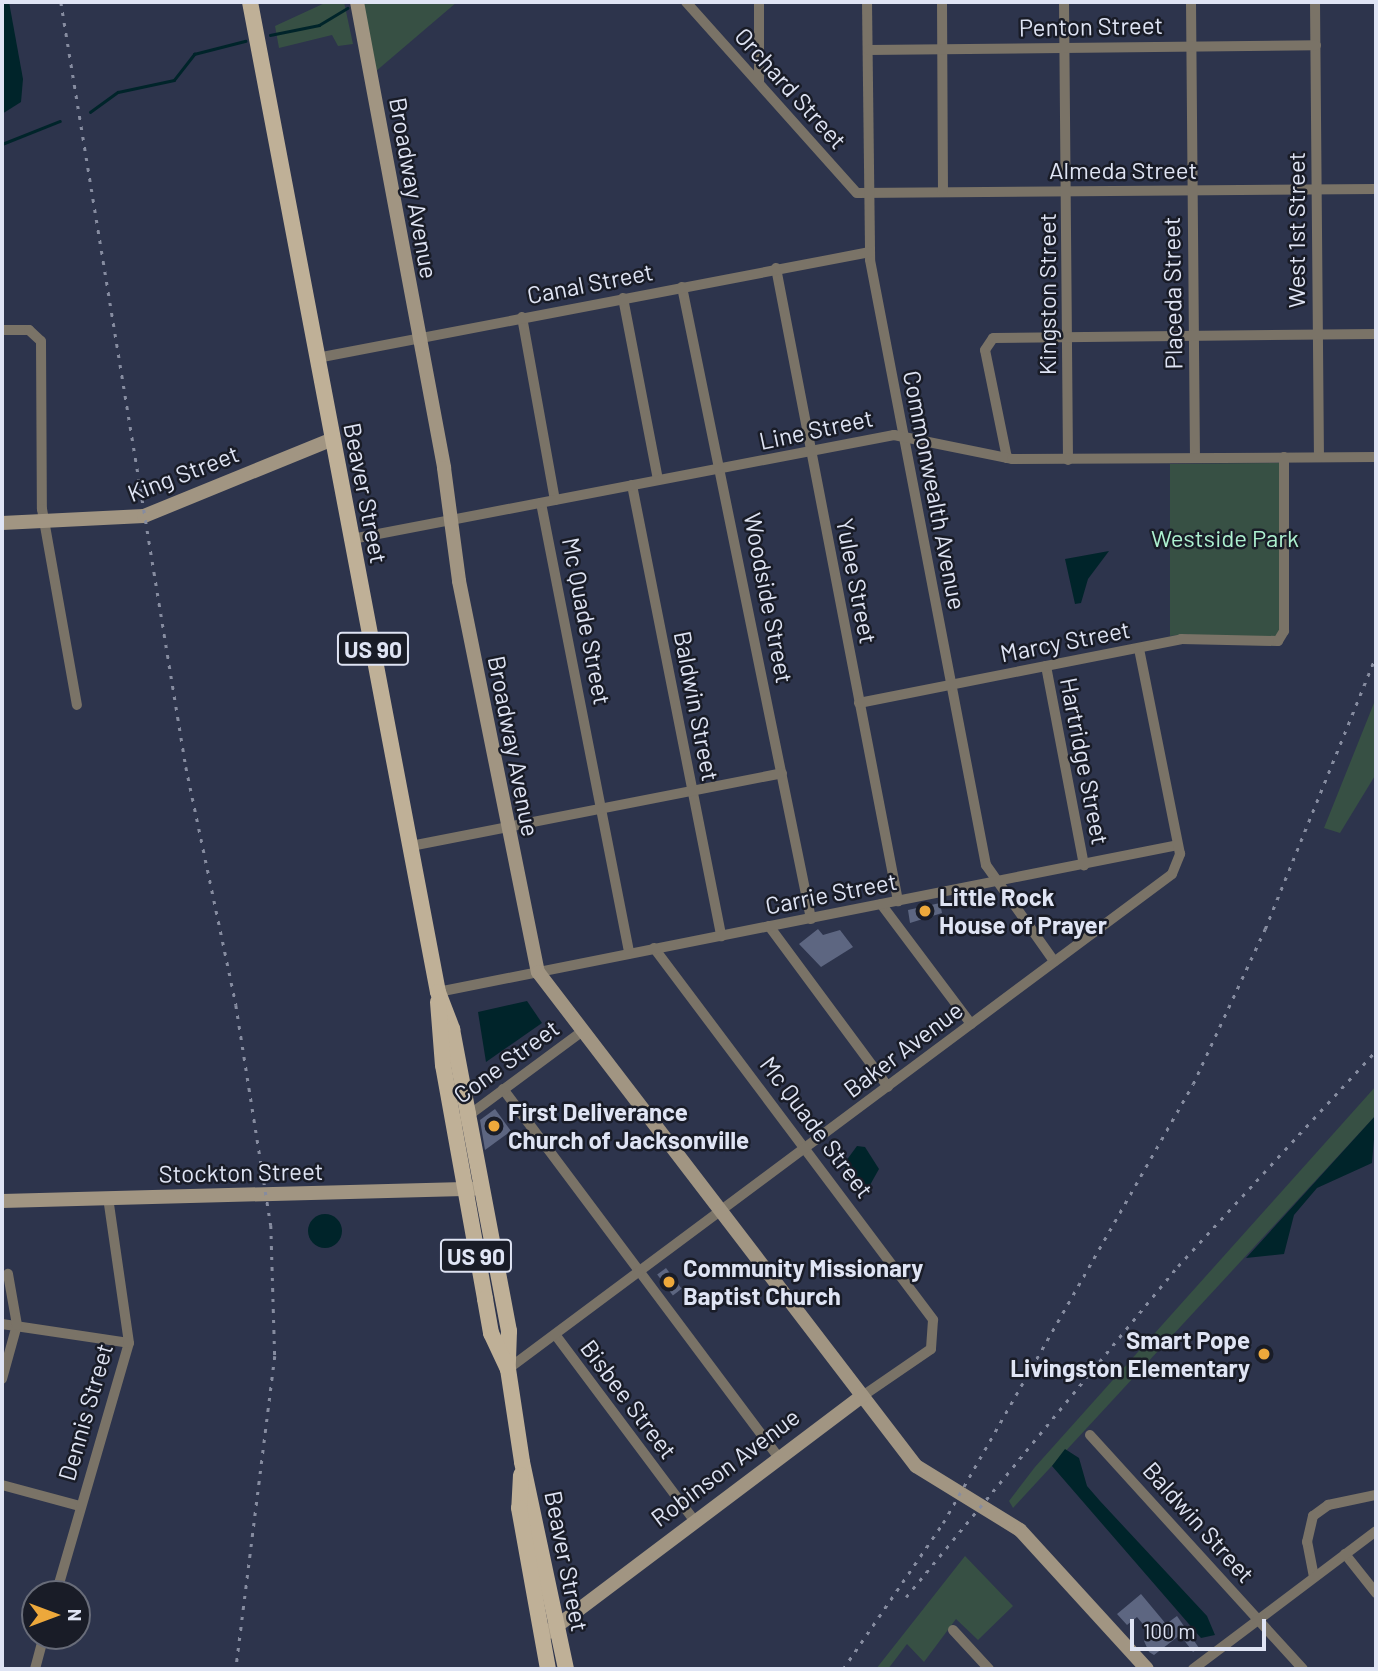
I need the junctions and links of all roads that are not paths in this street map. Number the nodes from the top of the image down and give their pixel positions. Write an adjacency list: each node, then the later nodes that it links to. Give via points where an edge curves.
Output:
1 (250, 2): 33 (main road, Beaver Street / US 90)
2 (357, 2): 31 (street, Broadway Avenue)
3 (686, 2): 15 (street, Orchard Street)
4 (759, 2): 15 (street)
5 (867, 2): 14 (street, Commonwealth Avenue)
6 (942, 2): 13 (street)
7 (1064, 2): 12 (street, Kingston Street)
8 (1191, 2): 11 (street, Placeda Street)
9 (1315, 2): 10 (street, West 1st Street)
10 (1315, 45): 11 (street, Penton Street); 17 (street, West 1st Street)
11 (1192, 46): 12 (street, Penton Street); 19 (street, Placeda Street)
12 (1065, 47): 13 (street, Penton Street); 18 (street, Kingston Street)
13 (943, 49): 14 (street, Penton Street); 20 (street)
14 (868, 50): 21 (street, Commonwealth Avenue)
15 (759, 83): 21 (street, Orchard Street, via 857,193)
16 (1376, 188): 17 (street, Almeda Street)
17 (1316, 189): 19 (street, Almeda Street); 29 (street, West 1st Street)
18 (1067, 191): 19 (street, Almeda Street); 20 (street, Almeda Street); 32 (street, Kingston Street)
19 (1192, 191): 30 (street, Placeda Street)
20 (943, 192): 21 (street, Almeda Street)
21 (870, 194): 22 (street, Commonwealth Avenue)
22 (870, 252): 23 (street, Canal Street); 34 (street, Commonwealth Avenue)
23 (776, 268): 24 (street, Canal Street); 36 (street, Yulee Street)
24 (682, 287): 25 (street, Canal Street); 43 (street, Woodside Street)
25 (623, 298): 26 (street, Canal Street); 44 (street)
26 (522, 317): 31 (street, Canal Street); 46 (street)
27 (2, 330): 49 (street, via 29,330 41,341)
28 (1376, 334): 29 (street)
29 (1317, 335): 30 (street); 38 (street, West 1st Street)
30 (1193, 336): 32 (street); 41 (street, Placeda Street)
31 (419, 337): 33 (street, Canal Street); 48 (street, Broadway Avenue)
32 (1068, 337): 40 (street, via 993,338 985,350); 42 (street, Kingston Street)
33 (317, 358): 35 (main road, Beaver Street / US 90)
34 (904, 437): 36 (street, Line Street); 40 (street, Line Street); 54 (street, Commonwealth Avenue)
35 (333, 439): 49 (street, King Street, via 144,516); 51 (main road, Beaver Street / US 90)
36 (811, 452): 43 (street, Line Street); 55 (street, Yulee Street)
37 (1284, 457): 38 (street, Line Street); 41 (street, Line Street); 52 (street, Marcy Street, via 1280,639 1181,639)
38 (1318, 457): 39 (street, Line Street)
39 (1376, 457)
40 (1007, 458): 42 (street, Line Street)
41 (1195, 458): 42 (street, Line Street)
42 (1068, 460)
43 (720, 470): 44 (street, Line Street); 57 (street, Woodside Street)
44 (658, 480): 45 (street, Line Street)
45 (632, 485): 46 (street, Line Street); 58 (street, Baldwin Street)
46 (555, 500): 47 (street, Line Street)
47 (541, 503): 48 (street, Line Street); 59 (street, Mc Quade Street)
48 (450, 521): 51 (street, Line Street); 60 (street, Broadway Avenue)
49 (45, 522): 50 (street, King Street); 56 (street)
50 (2, 523)
51 (352, 539): 62 (main road, Beaver Street / US 90)
52 (1139, 648): 53 (street, Marcy Street); 61 (street)
53 (1046, 666): 54 (street, Marcy Street); 63 (street, Hartridge Street)
54 (951, 685): 55 (street, Marcy Street); 64 (street, Commonwealth Avenue)
55 (859, 703): 65 (street, Yulee Street)
56 (77, 705)
57 (782, 774): 58 (street); 67 (street, Woodside Street)
58 (692, 791): 59 (street); 69 (street, Baldwin Street)
59 (600, 809): 60 (street); 71 (street, Mc Quade Street)
60 (506, 826): 62 (street); 73 (street, Broadway Avenue)
61 (1178, 845): 63 (street, Carrie Street); 72 (street, Baker Avenue, via 1177,868)
62 (411, 846): 74 (main road, Beaver Street / US 90)
63 (1084, 865): 64 (street, Carrie Street)
64 (993, 882): 65 (street, Carrie Street); 72 (street, Commonwealth Avenue)
65 (898, 901): 66 (street, Carrie Street)
66 (881, 904): 67 (street, Carrie Street); 75 (street)
67 (811, 919): 68 (street, Carrie Street)
68 (769, 926): 69 (street, Carrie Street); 78 (street)
69 (721, 936): 70 (street, Carrie Street)
70 (654, 948): 71 (street, Carrie Street); 82 (street, Mc Quade Street)
71 (629, 953): 73 (street, Carrie Street)
72 (1054, 961): 75 (street, Baker Avenue)
73 (538, 972): 74 (street, Carrie Street); 76 (street, Broadway Avenue)
74 (438, 992): 77 (main road, Beaver Street / US 90)
75 (971, 1024): 78 (street, Baker Avenue)
76 (584, 1030): 79 (street, Cone Street); 87 (street, Broadway Avenue)
77 (450, 1064): 80 (main road, Beaver Street / US 90); 81 (main road, Beaver Street / US 90)
78 (888, 1087): 82 (street, Baker Avenue)
79 (503, 1089): 80 (street, Cone Street); 89 (street)
80 (468, 1114): 81 (street, Cone Street); 84 (main road, Beaver Street / US 90)
81 (453, 1127): 83 (main road, Beaver Street / US 90)
82 (804, 1149): 87 (street, Baker Avenue); 92 (street, Mc Quade Street, via 933,1320)
83 (464, 1189): 84 (street, Stockton Street); 85 (street, Stockton Street); 95 (main road, Beaver Street / US 90, via 491,1333)
84 (482, 1189): 95 (main road, Beaver Street / US 90, via 509,1331)
85 (108, 1198): 86 (street, Stockton Street); 94 (street, Dennis Street)
86 (2, 1201)
87 (722, 1212): 89 (street, Baker Avenue); 97 (street, Broadway Avenue)
88 (8, 1274): 91 (street)
89 (639, 1274): 93 (street, Baker Avenue); 99 (street)
90 (2, 1324): 91 (street)
91 (17, 1325): 94 (street); 96 (street)
92 (936, 1336): 97 (street, Robinson Avenue, via 930,1349)
93 (557, 1337): 95 (street, Baker Avenue); 104 (street, Bisbee Street)
94 (129, 1343): 103 (street, Dennis Street)
95 (508, 1368): 100 (main road, Beaver Street / US 90)
96 (2, 1379)
97 (861, 1397): 99 (street, Robinson Avenue); 119 (street, via 916,1466 999,1513 1034,1544)
98 (1090, 1435): 110 (street, Baldwin Street)
99 (778, 1456): 104 (street, Robinson Avenue)
100 (522, 1462): 111 (main road, Beaver Street / US 90); 113 (main road, Beaver Street / US 90, via 519,1508)
101 (2, 1485): 103 (street)
102 (1376, 1494): 107 (street, via 1328,1505 1313,1516 1307,1532)
103 (80, 1506): 108 (street, Dennis Street)
104 (693, 1519): 111 (street, Robinson Avenue)
105 (1376, 1531): 106 (street)
106 (1345, 1554): 107 (street); 109 (street)
107 (1312, 1572): 110 (street)
108 (60, 1580)
109 (1376, 1593)
110 (1259, 1620): 120 (street); 121 (street, Baldwin Street)
111 (557, 1625): 113 (street, Robinson Avenue); 117 (main road, Beaver Street / US 90)
112 (953, 1630): 118 (street)
113 (542, 1637): 116 (main road, Beaver Street / US 90)
114 (40, 1650): 115 (street)
115 (35, 1669)
116 (548, 1669)
117 (566, 1669)
118 (989, 1669)
119 (1147, 1669)
120 (1193, 1669)
121 (1303, 1669)

